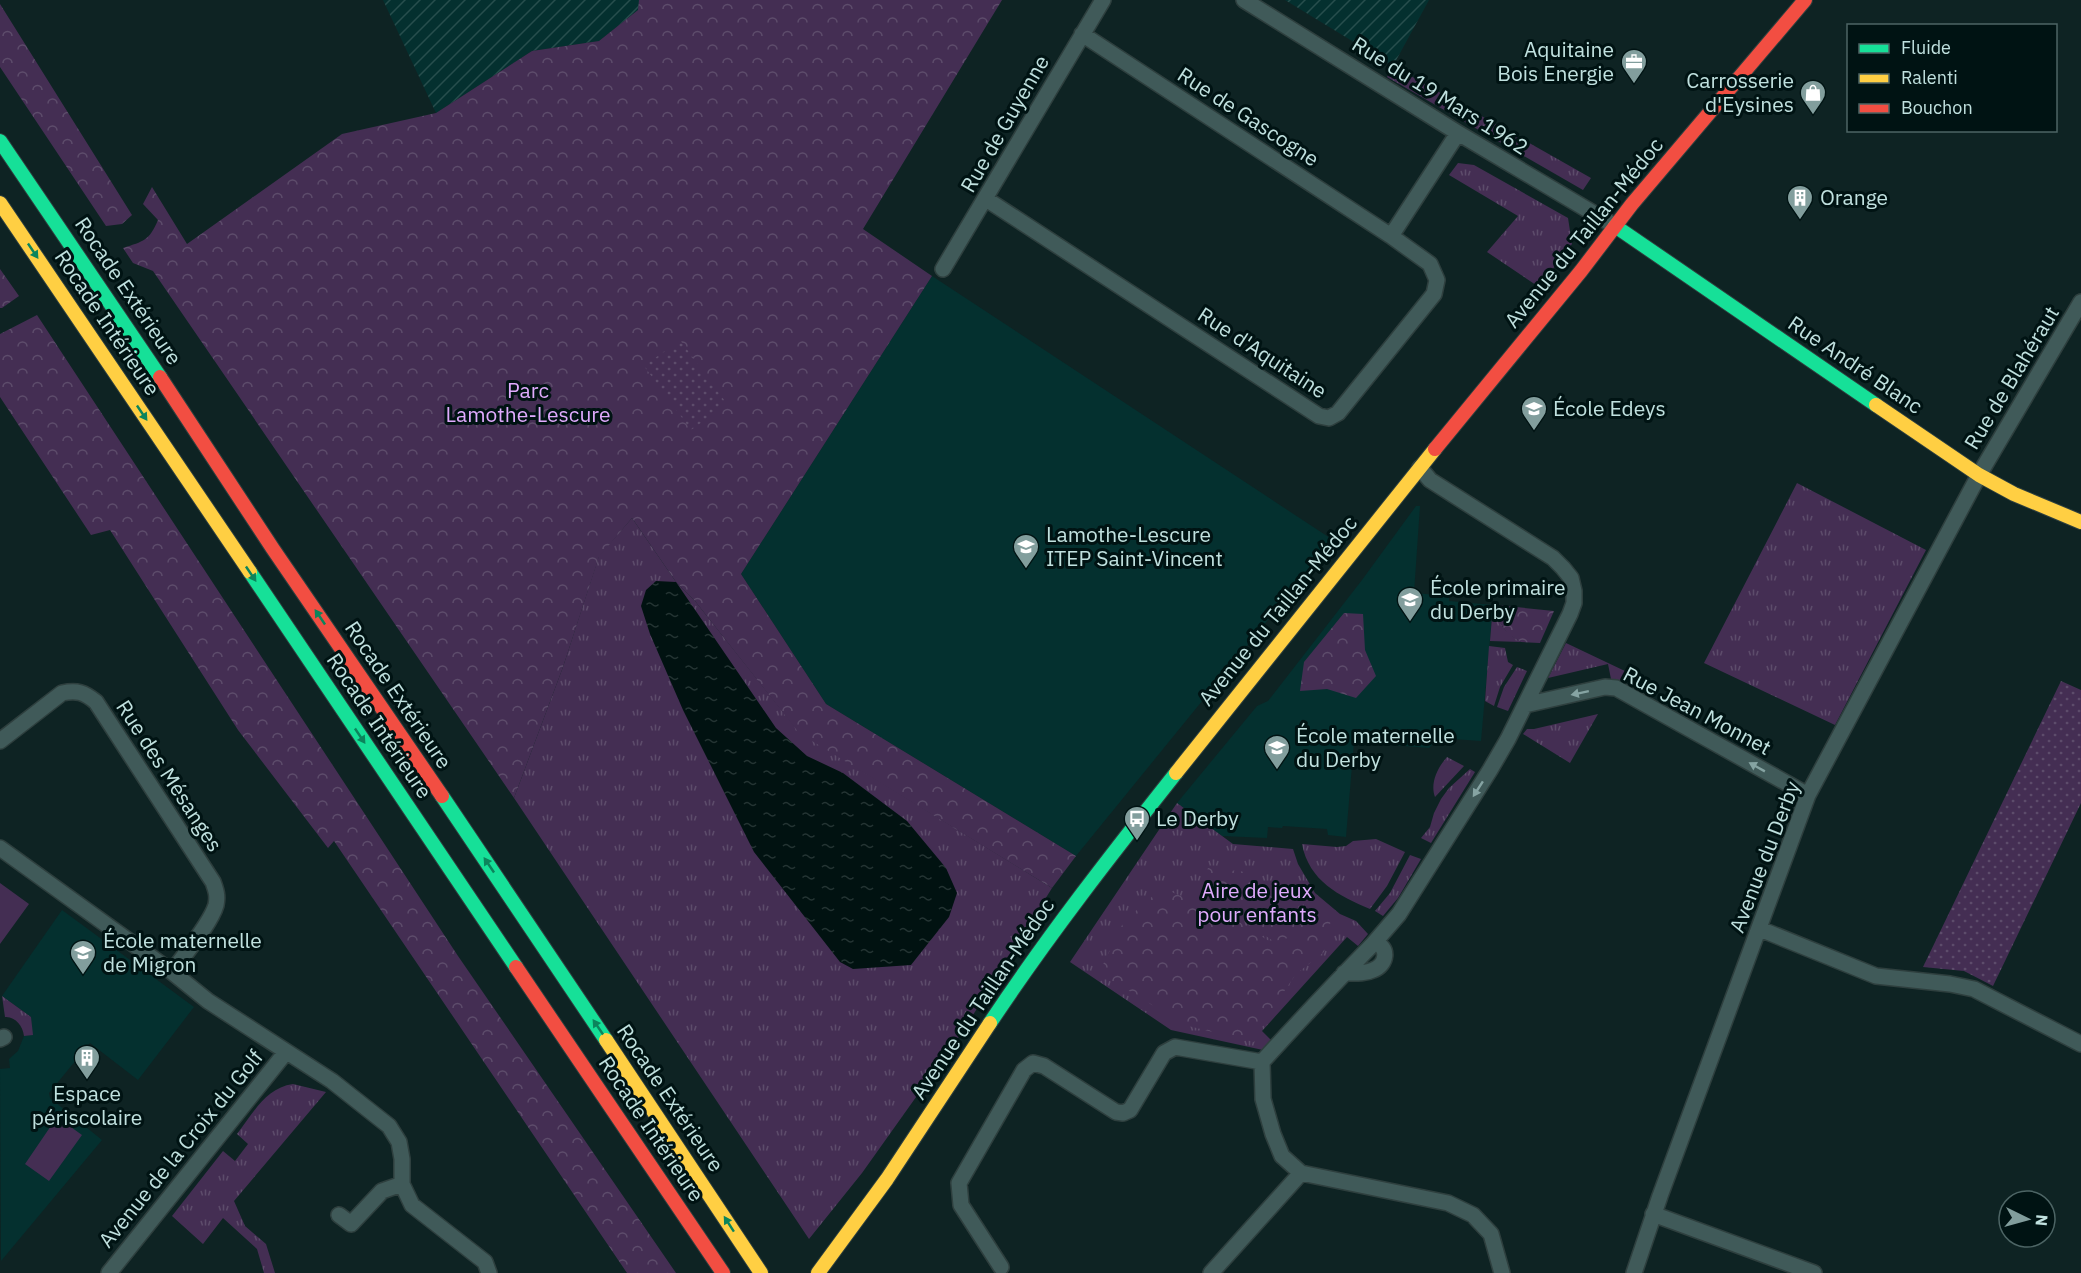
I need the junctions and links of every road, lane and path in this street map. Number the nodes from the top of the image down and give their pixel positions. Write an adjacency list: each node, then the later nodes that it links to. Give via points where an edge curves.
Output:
1 (1103, 0): 4 (street, Rue de Guyenne)
2 (1244, 0): 5 (street, Rue du 19 Mars 1962)
3 (1804, 0): 9 (main road, Avenue du Taillan-Médoc)
4 (1082, 34): 7 (street, Rue de Guyenne); 10 (street, Rue de Gascogne)
5 (1458, 133): 9 (street, Rue du 19 Mars 1962); 10 (street)
6 (0, 141): 36 (main road, Rocade Extérieure, one-way to 6)
7 (986, 199): 10 (street, Rue d'Aquitaine, via 1324,418 1338,413 1434,294 1437,280 1430,264); 11 (street, Rue de Guyenne)
8 (0, 202): 35 (main road, Rocade Intérieure, one-way to 35)
9 (1615, 226): 13 (main road, Avenue du Taillan-Médoc); 14 (main road, Rue André Blanc)
10 (1391, 236)
11 (943, 269)
12 (2081, 302): 14 (street, Rue de Blahéraut)
13 (1420, 468): 16 (street, via 1430,480 1553,558 1570,578 1574,603); 32 (main road, Avenue du Taillan-Médoc, via 1074,902 880,1190)
14 (1979, 475): 15 (main road, Rue André Blanc); 18 (street, Avenue du Derby)
15 (2081, 522)
16 (1525, 705): 18 (street, Rue Jean Monnet, one-way to 16, via 1616,688 1605,687); 21 (street, one-way to 21, via 1508,740 1399,914)
17 (0, 741): 22 (street, Rue des Mésanges, via 62,693 85,693 96,702 213,882 217,894 211,916)
18 (1809, 795): 20 (street, Avenue du Derby)
19 (0, 848): 22 (street)
20 (1760, 929): 24 (street, via 1876,976 1974,989); 29 (street, Avenue du Derby)
21 (1374, 943): 23 (street); 23 (street, via 1385,951 1382,965 1367,973)
22 (172, 972): 25 (street, via 208,1001)
23 (1344, 973): 26 (street)
24 (2081, 1044)
25 (286, 1052): 28 (street, via 332,1081 389,1126 399,1142); 33 (street, Avenue de la Croix du Golf)
26 (1262, 1062): 27 (street, via 1263,1099 1273,1134 1282,1156); 31 (street, via 1175,1047 1164,1053 1130,1110 1123,1113 1044,1066 1033,1063 1024,1070 959,1183 961,1205)
27 (1301, 1173): 37 (street); 38 (street, via 1448,1203 1473,1215 1491,1233)
28 (402, 1184): 30 (street, via 382,1191 351,1224); 34 (street, via 412,1205 485,1262)
29 (1653, 1214): 39 (street, Avenue du Derby); 40 (street)
30 (339, 1215)
31 (1001, 1267)
32 (821, 1269)
33 (109, 1273)
34 (489, 1273)
35 (723, 1273)
36 (761, 1273)
37 (1211, 1273)
38 (1502, 1273)
39 (1634, 1273)
40 (1814, 1273)

